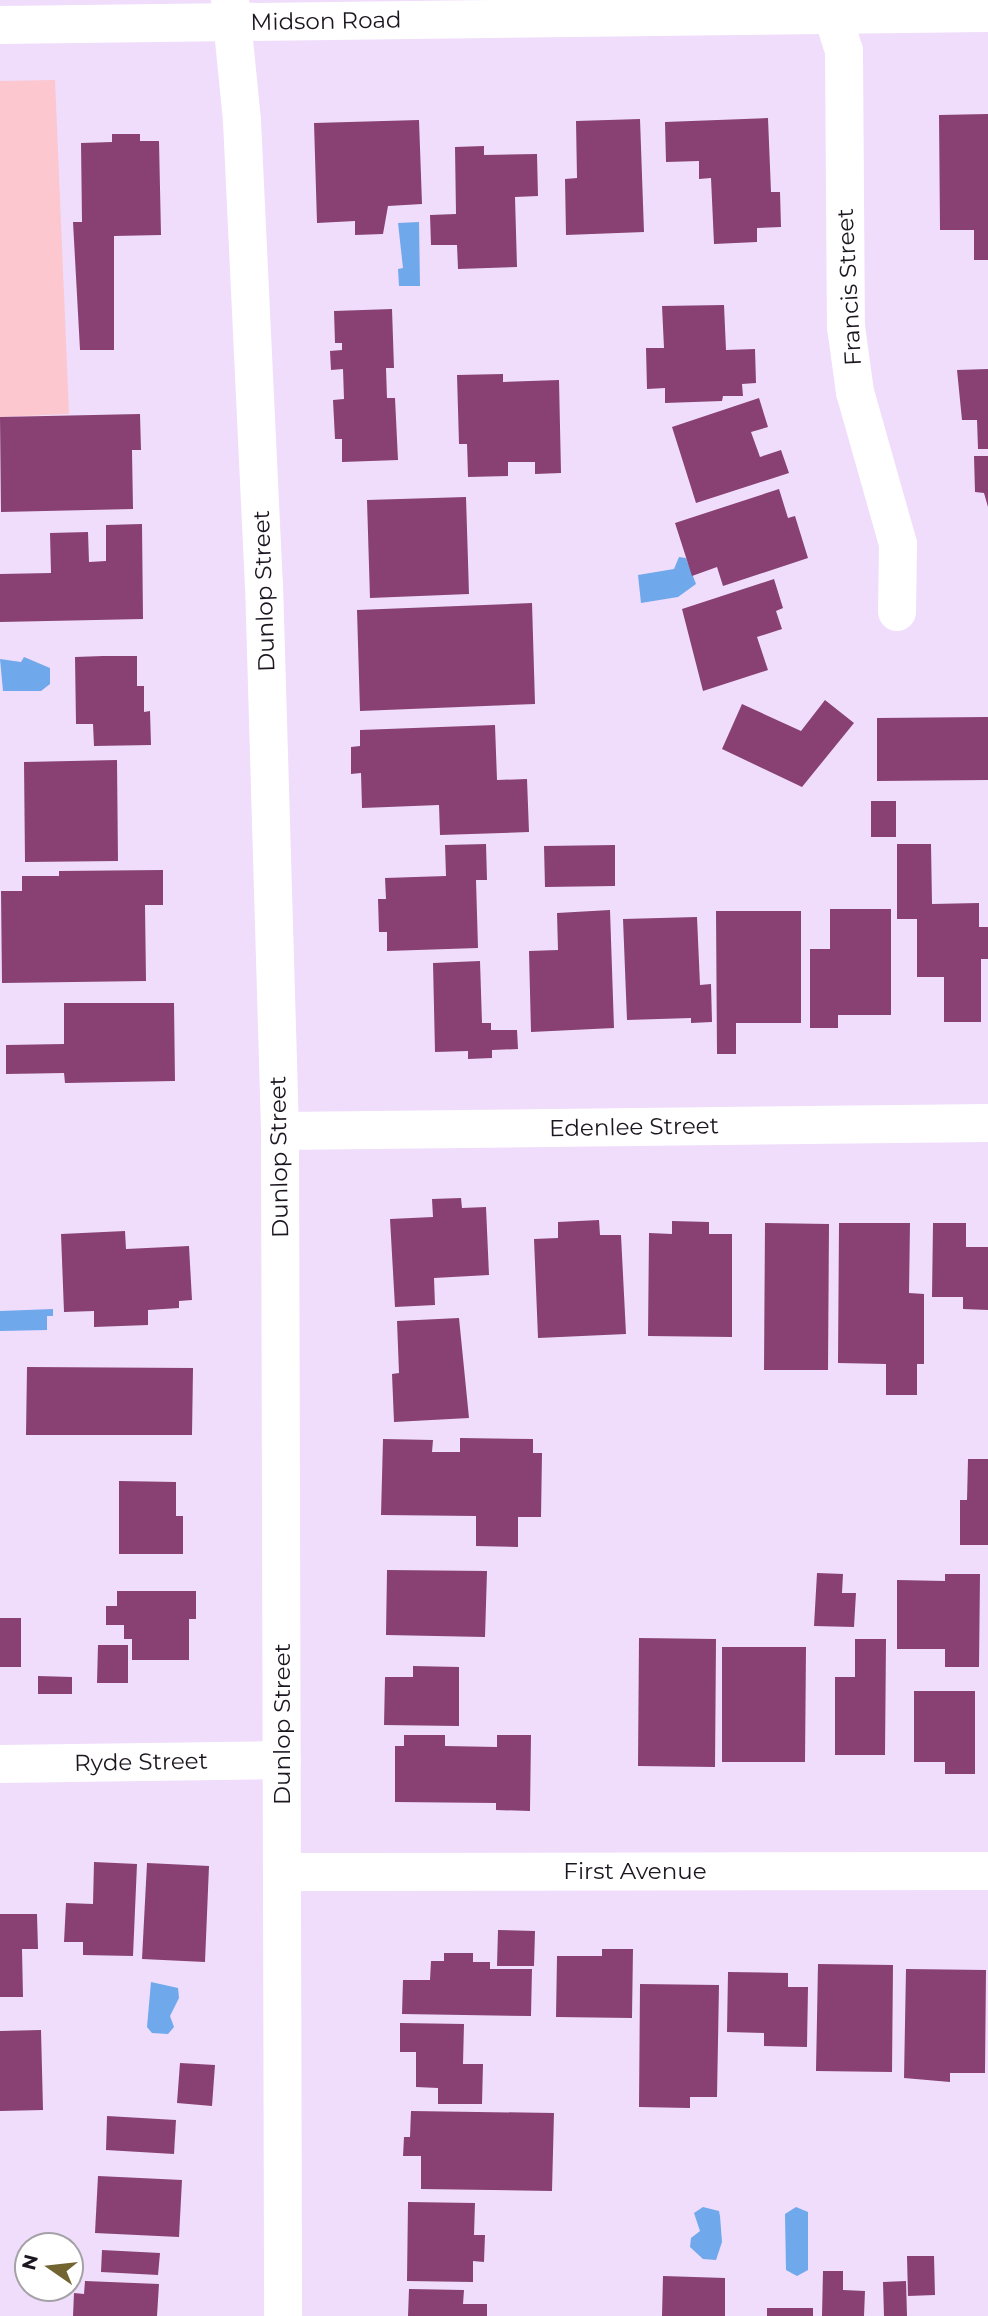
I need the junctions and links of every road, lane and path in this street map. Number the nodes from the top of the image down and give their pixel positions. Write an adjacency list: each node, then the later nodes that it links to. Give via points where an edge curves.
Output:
1 (830, 8): 2 (street, Midson Road); 3 (street, Midson Road); 5 (street, Francis Street, via 844,51 846,327 855,392 898,544)
2 (232, 11): 4 (street, Midson Road); 7 (street, Dunlop Street, via 264,584)
3 (988, 13)
4 (0, 25)
5 (897, 612)
6 (988, 1123): 7 (street, Edenlee Street)
7 (280, 1131): 8 (street, Dunlop Street)
8 (282, 1760): 9 (street, Ryde Street); 11 (street, Dunlop Street)
9 (0, 1764)
10 (988, 1871): 11 (street, First Avenue)
11 (283, 1872): 12 (street, Dunlop Street)
12 (283, 2316)

